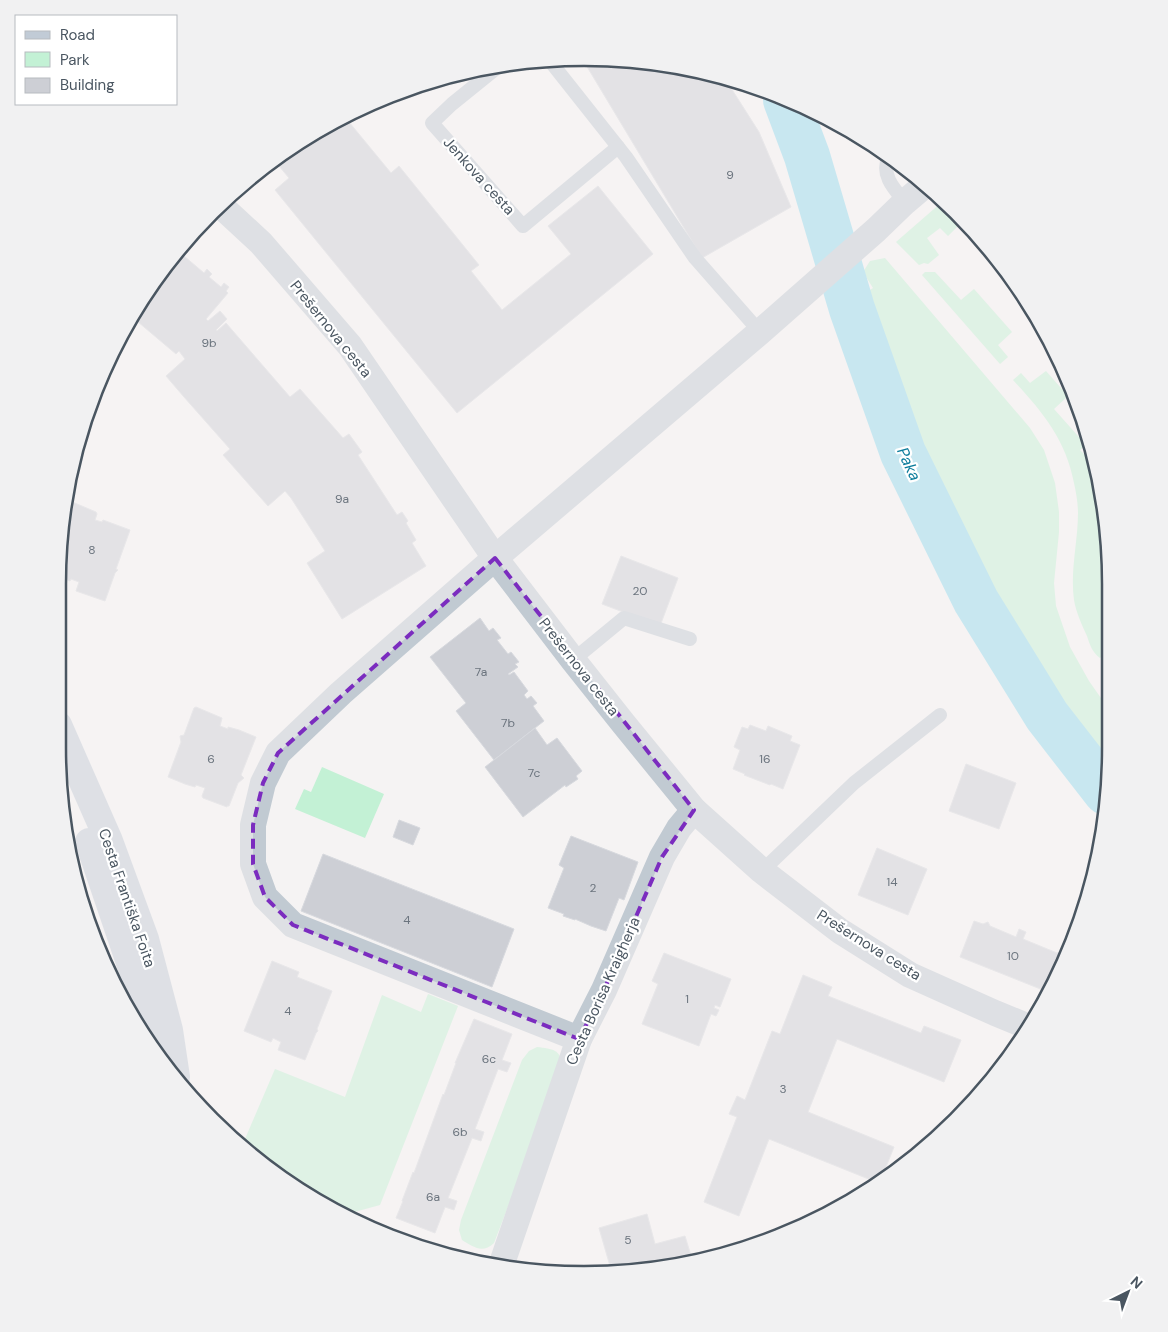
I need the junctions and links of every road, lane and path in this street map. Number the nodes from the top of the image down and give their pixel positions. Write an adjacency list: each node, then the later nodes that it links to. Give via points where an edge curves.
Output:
1 (555, 67): 3 (lane)
2 (487, 75): 3 (lane, Jenkova cesta, via 432,123 523,226)
3 (618, 147): 7 (lane, via 695,258)
4 (886, 164): 5 (lane, via 885,172 892,187)
5 (915, 193): 7 (street)
6 (226, 211): 8 (street, Prešernova cesta, via 261,243 350,346)
7 (760, 332): 8 (street)
8 (495, 558): 10 (street, Prešernova cesta); 18 (street, via 340,693 278,753 263,783 253,825 253,864 265,897 293,925)
9 (690, 639): 10 (lane, via 624,618)
10 (573, 660): 14 (street, Prešernova cesta)
11 (940, 714): 15 (lane, via 854,783)
12 (66, 743): 19 (main road, Cesta Františka Foita, via 109,841 145,940 169,1030)
13 (68, 793): 16 (main road, Cesta Františka Foita, via 82,819 144,1004)
14 (694, 810): 15 (street, Prešernova cesta); 18 (street, Cesta Borisa Kraigherja, via 662,857)
15 (762, 871): 17 (street, Prešernova cesta, via 840,931 910,974)
16 (146, 1024)
17 (1022, 1024)
18 (579, 1039): 20 (street, Cesta Borisa Kraigherja)
19 (174, 1064)
20 (502, 1259)

